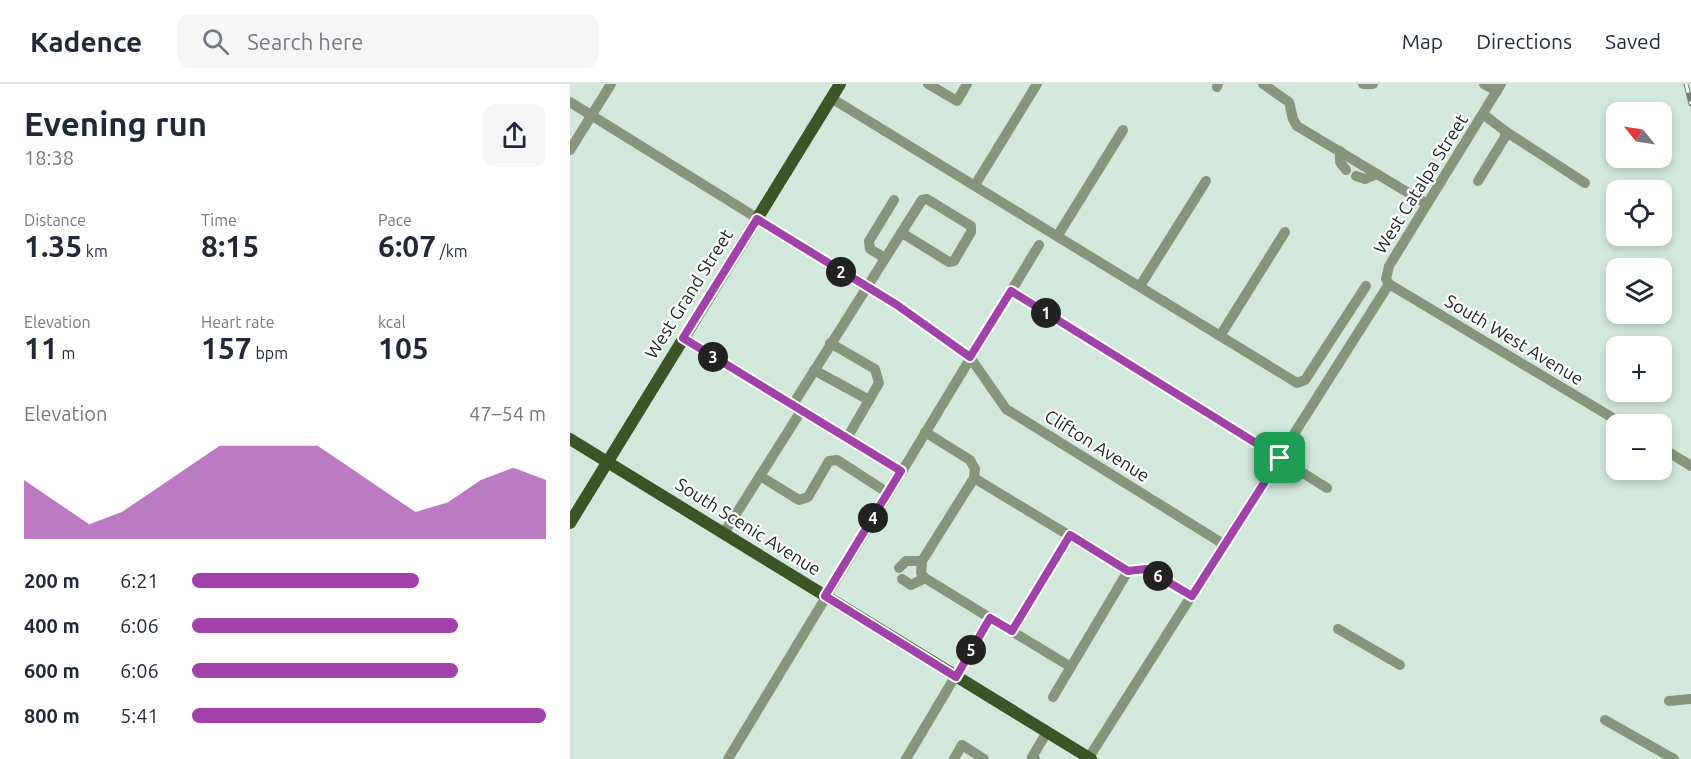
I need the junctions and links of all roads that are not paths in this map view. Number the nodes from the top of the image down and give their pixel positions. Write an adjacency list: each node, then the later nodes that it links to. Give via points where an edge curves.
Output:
1 (610, 84): 14 (street)
2 (840, 84): 11 (main road, West Grand Street)
3 (928, 84): 4 (street, via 957,101)
4 (968, 84)
5 (1037, 84): 23 (street)
6 (1263, 84): 18 (street, via 1289,102 1297,126)
7 (1363, 84): 8 (street)
8 (1372, 84)
9 (1484, 84): 10 (street)
10 (1499, 88): 13 (street, West Catalpa Street)
11 (831, 98): 23 (street); 26 (main road, West Grand Street)
12 (570, 102): 14 (street)
13 (1483, 114): 16 (street); 25 (street, West Catalpa Street)
14 (591, 116): 17 (street); 26 (street)
15 (1123, 130): 29 (street)
16 (1505, 130): 21 (street, via 1505,137); 22 (street)
17 (570, 150)
18 (1340, 151): 19 (street); 19 (street, via 1340,162 1351,173 1365,178)
19 (1377, 174): 25 (street)
20 (1206, 181): 33 (street)
21 (1478, 181)
22 (1585, 183)
23 (975, 185): 29 (street)
24 (894, 200): 31 (street, via 869,241 870,249)
25 (1427, 204): 32 (street, West Catalpa Street, via 1389,266)
26 (757, 219): 35 (street); 38 (main road, West Grand Street)
27 (1285, 232): 37 (street)
28 (902, 233): 28 (street, via 922,200 927,199 970,226 971,232 954,261 949,262); 31 (street)
29 (1058, 235): 33 (street)
30 (1039, 245): 36 (street)
31 (885, 258): 35 (street)
32 (1389, 284): 44 (street, South West Avenue); 49 (street, West Catalpa Street)
33 (1140, 286): 37 (street)
34 (1366, 286): 37 (street, via 1305,380 1297,384)
35 (865, 287): 39 (street); 40 (street)
36 (1011, 291): 40 (street); 49 (street)
37 (1220, 336)
38 (683, 338): 43 (street); 50 (main road, West Grand Street)
39 (830, 343): 41 (street); 42 (street, via 875,369 879,383)
40 (970, 357): 45 (street); 60 (street, Clifton Avenue, via 1006,409)
41 (814, 369): 42 (street); 43 (street)
42 (869, 400): 46 (street)
43 (796, 408): 46 (street); 53 (street)
44 (1606, 414)
45 (925, 432): 52 (street); 54 (street, via 970,460)
46 (847, 438): 52 (street)
47 (570, 439): 50 (main road, South Scenic Avenue)
48 (1672, 454): 51 (street)
49 (1280, 458): 55 (street); 60 (street, West Catalpa Street)
50 (606, 461): 57 (main road, West Grand Street); 58 (main road, South Scenic Avenue)
51 (1691, 466)
52 (901, 471): 56 (street)
53 (760, 476): 56 (street, via 799,500 808,497 829,461 837,460); 58 (street)
54 (974, 478): 59 (street); 61 (street)
55 (1327, 488)
56 (888, 493): 64 (street)
57 (570, 523)
58 (724, 534): 64 (main road, South Scenic Avenue)
59 (1070, 535): 62 (street); 68 (street)
60 (1225, 544): 65 (street, West Catalpa Street)
61 (922, 561): 63 (street, via 921,573); 63 (street, via 906,561 900,574 911,585)
62 (1128, 571): 65 (street, via 1146,569); 70 (street)
63 (925, 578): 66 (street)
64 (825, 596): 71 (main road, South Scenic Avenue); 78 (street)
65 (1192, 596): 77 (street, West Catalpa Street)
66 (990, 618): 68 (street); 71 (street)
67 (1338, 629): 69 (street)
68 (1012, 631): 70 (street)
69 (1400, 665)
70 (1071, 667): 72 (street)
71 (956, 677): 76 (main road, South Scenic Avenue); 79 (street)
72 (1053, 697)
73 (1691, 699): 74 (street)
74 (1669, 701)
75 (1605, 720): 83 (street)
76 (1047, 732): 77 (main road, South Scenic Avenue); 82 (street, via 1032,758)
77 (1089, 758)
78 (728, 759)
79 (906, 759)
80 (954, 759): 81 (street, via 962,746)
81 (984, 759)
82 (1035, 759)
83 (1674, 759)

